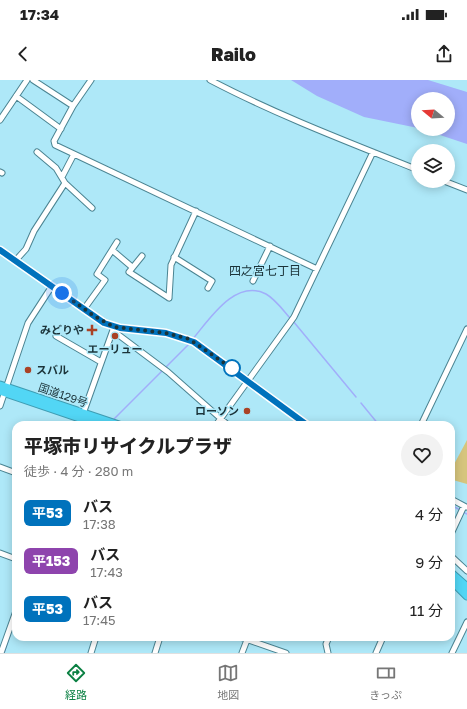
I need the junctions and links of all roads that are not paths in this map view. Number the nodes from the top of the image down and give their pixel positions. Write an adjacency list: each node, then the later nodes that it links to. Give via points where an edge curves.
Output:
1 (27, 80): 5 (street)
2 (32, 80): 6 (street)
3 (91, 80): 6 (street)
4 (210, 80): 10 (street, via 255,103)
5 (16, 96): 7 (street); 8 (street)
6 (73, 106): 8 (street)
7 (0, 120)
8 (61, 129): 11 (street, via 54,141 56,145)
9 (37, 152): 13 (street, via 56,168)
10 (373, 152): 12 (street); 27 (street)
11 (74, 154): 13 (street); 18 (street)
12 (411, 167)
13 (62, 177): 14 (street)
14 (65, 183): 17 (street); 25 (street, via 34,231 26,249)
15 (455, 185): 16 (street)
16 (467, 190)
17 (92, 208)
18 (196, 211): 20 (street); 24 (street)
19 (117, 242): 22 (street)
20 (270, 246): 27 (street); 28 (street)
21 (0, 250): 25 (street)
22 (112, 250): 26 (street); 31 (street, via 97,274 105,280)
23 (142, 256): 26 (street)
24 (174, 257): 26 (street, via 171,265 169,298 129,272); 30 (street, via 212,280)
25 (16, 260): 29 (street)
26 (132, 267)
27 (317, 269): 36 (street, via 294,317)
28 (253, 281)
29 (52, 286): 31 (street); 37 (street, via 28,323)
30 (208, 288)
31 (84, 309): 32 (street)
32 (114, 327): 35 (street); 36 (street, via 166,333 189,339); 39 (street, via 116,333 168,372)
33 (467, 329): 45 (street)
34 (56, 336): 35 (street)
35 (101, 362): 40 (street)
36 (248, 380): 39 (street); 44 (street)
37 (3, 389): 38 (street); 40 (highway, 国道129号)
38 (0, 406)
39 (221, 418): 42 (street); 43 (street)
40 (81, 419): 41 (highway, 国道129号)
41 (97, 421)
42 (219, 421)
43 (224, 421)
44 (303, 421)
45 (423, 421)
46 (0, 467): 47 (street)
47 (12, 472)
48 (455, 501): 49 (street)
49 (465, 507): 50 (street)
50 (455, 526)
51 (0, 553): 52 (street)
52 (12, 557)
53 (455, 560): 54 (street)
54 (465, 571): 55 (street)
55 (455, 577)
56 (455, 579): 58 (highway)
57 (455, 581): 59 (highway)
58 (467, 587)
59 (467, 596)
60 (12, 622): 68 (street)
61 (467, 622): 75 (street)
62 (95, 641): 69 (street)
63 (159, 641): 70 (street)
64 (247, 641): 71 (street)
65 (250, 641): 72 (street)
66 (327, 641): 73 (street)
67 (381, 641): 74 (street)
68 (1, 653)
69 (91, 653)
70 (155, 653)
71 (242, 653)
72 (286, 653)
73 (328, 653)
74 (376, 653)
75 (452, 653)

